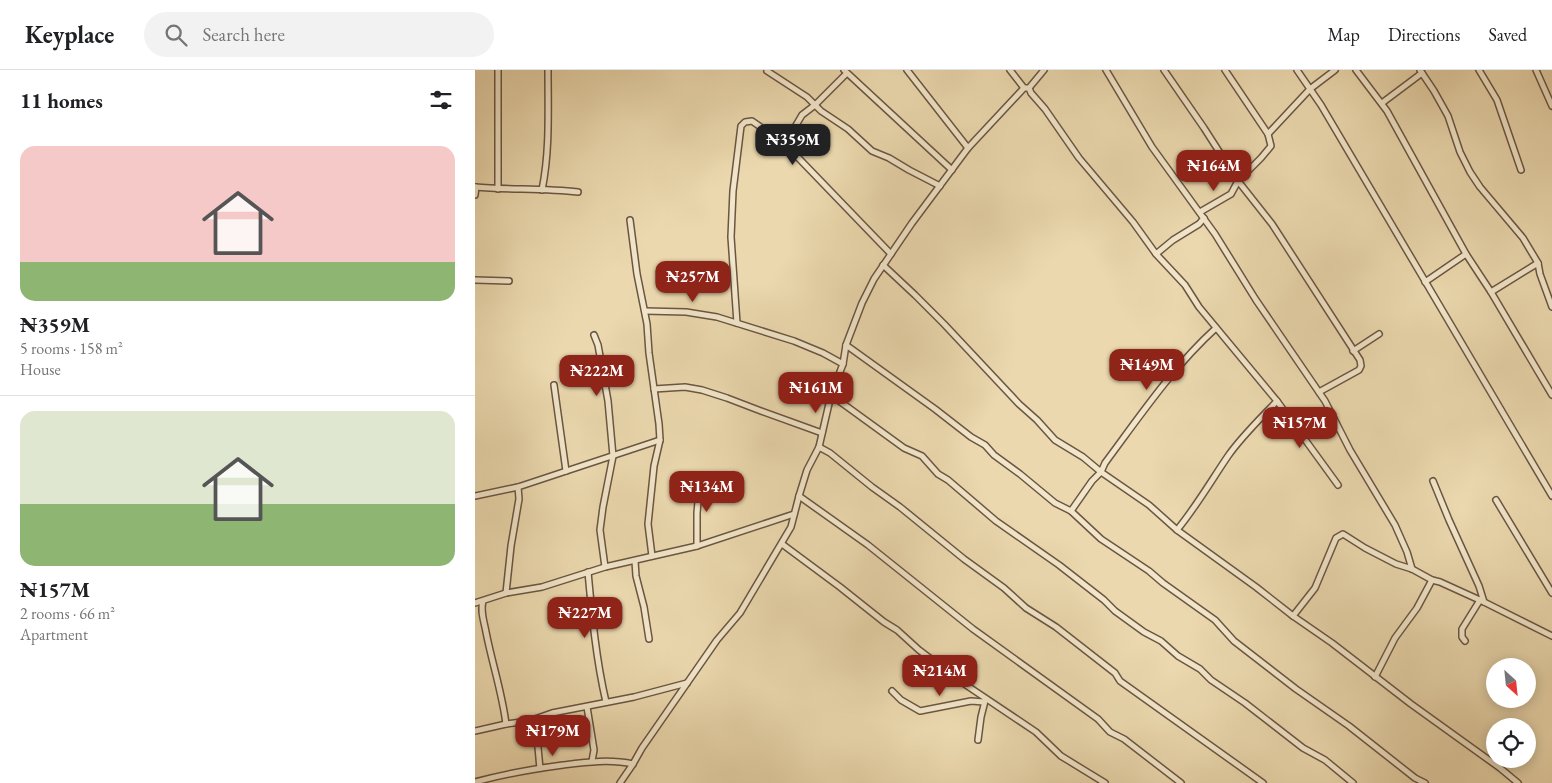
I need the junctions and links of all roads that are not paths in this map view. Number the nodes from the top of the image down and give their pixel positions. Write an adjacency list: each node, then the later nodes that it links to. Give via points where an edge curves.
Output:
1 (498, 70): 30 (street)
2 (548, 70): 31 (street, via 547,167)
3 (907, 70): 24 (street)
4 (1010, 70): 17 (street)
5 (1044, 70): 17 (street)
6 (1106, 70): 34 (street, via 1152,147)
7 (1164, 70): 27 (street)
8 (1225, 70): 22 (street)
9 (1297, 70): 18 (street)
10 (1335, 70): 18 (street)
11 (1356, 70): 19 (street)
12 (1479, 70): 26 (street, via 1497,100)
13 (1536, 70): 21 (street)
14 (767, 72): 20 (street)
15 (845, 72): 20 (street); 25 (street)
16 (1421, 72): 19 (street); 40 (street, via 1448,116 1470,172 1523,238)
17 (1026, 88): 24 (street); 38 (street)
18 (1310, 90): 22 (street); 44 (street)
19 (1382, 103): 39 (street)
20 (815, 105): 23 (street, via 802,115); 28 (street, via 872,151)
21 (1552, 106)
22 (1268, 134): 27 (street, via 1271,146)
23 (785, 144): 37 (street); 50 (street, via 752,121 741,126 731,237)
24 (968, 148): 25 (street)
25 (951, 170): 28 (street)
26 (1521, 170)
27 (1238, 181): 34 (street, via 1231,194); 55 (street, via 1272,224)
28 (939, 186): 37 (street)
29 (476, 187): 30 (street); 33 (street)
30 (498, 189): 31 (street)
31 (542, 190): 32 (street)
32 (578, 192)
33 (475, 195)
34 (1200, 212): 35 (street)
35 (1204, 218): 38 (street); 59 (street)
36 (630, 220): 49 (street)
37 (891, 254): 41 (street)
38 (1156, 254): 51 (street)
39 (1466, 254): 44 (street); 46 (street)
40 (1538, 264): 46 (street); 47 (street)
41 (883, 265): 54 (street, via 861,303); 68 (street, via 1055,440 1083,456)
42 (475, 280): 43 (street)
43 (509, 281)
44 (1425, 282): 75 (street)
45 (1552, 289): 47 (street)
46 (1491, 292): 61 (street)
47 (1546, 292): 48 (street)
48 (1552, 306)
49 (645, 311): 50 (street, via 700,314); 58 (street)
50 (737, 323): 56 (street, via 794,341)
51 (1216, 328): 62 (street); 68 (street, via 1194,348)
52 (1379, 334): 55 (street)
53 (594, 335): 66 (street, via 608,401)
54 (846, 346): 56 (street); 77 (street, via 985,445 1055,503)
55 (1353, 352): 59 (street, via 1361,368)
56 (843, 364): 60 (street)
57 (554, 385): 67 (street)
58 (654, 389): 63 (street, via 685,387 702,390); 64 (street)
59 (1319, 392): 85 (street, via 1358,466 1395,525)
60 (831, 395): 63 (street); 116 (street, via 905,448 922,456 937,474 996,521)
61 (1552, 395)
62 (1277, 401): 71 (street); 79 (street, via 1240,440)
63 (822, 433): 65 (street)
64 (660, 440): 66 (street); 82 (street, via 648,524)
65 (819, 447): 74 (street); 115 (street, via 1026,608 1056,627 1120,680)
66 (613, 456): 67 (street); 84 (street, via 600,530)
67 (565, 471): 72 (street)
68 (1101, 472): 77 (street); 79 (street, via 1149,505)
69 (700, 479): 81 (street)
70 (1433, 481): 91 (street, via 1479,586)
71 (1338, 485)
72 (518, 487): 73 (street); 88 (street)
73 (475, 496)
74 (799, 496): 78 (street); 114 (street)
75 (1552, 496)
76 (1496, 500): 89 (street)
77 (1071, 511): 110 (street, via 1101,539 1215,620 1234,640 1296,689)
78 (794, 514): 80 (street); 81 (street)
79 (1177, 530): 93 (street)
80 (781, 544): 98 (street, via 740,612); 100 (street)
81 (697, 546): 82 (street)
82 (652, 556): 83 (street)
83 (635, 561): 84 (street); 95 (street, via 635,576)
84 (605, 567): 86 (street)
85 (1411, 569): 87 (street); 93 (street, via 1341,534 1336,538 1315,588)
86 (588, 572): 88 (street, via 542,587); 101 (street)
87 (1432, 580): 91 (street); 97 (street, via 1395,638)
88 (506, 593): 90 (street)
89 (1552, 593)
90 (483, 601): 92 (street); 104 (street, via 481,607)
91 (1482, 601): 94 (street); 96 (street, via 1462,629)
92 (475, 603)
93 (1293, 616): 97 (street)
94 (1552, 636)
95 (649, 639)
96 (1465, 641)
97 (1375, 677): 119 (street)
98 (687, 682): 101 (street); 108 (street)
99 (892, 691): 100 (street, via 920,711)
100 (985, 700): 106 (street); 113 (street, via 1036,732 1061,756)
101 (606, 702): 102 (street)
102 (587, 707): 103 (street); 107 (street, via 594,750)
103 (529, 721): 104 (street); 109 (street, via 536,735)
104 (506, 724): 105 (street)
105 (475, 731)
106 (979, 740)
107 (592, 761): 108 (street); 109 (street)
108 (633, 764): 112 (street)
109 (540, 768): 111 (street)
110 (1415, 778): 117 (street); 118 (street)
111 (475, 782)
112 (620, 783)
113 (1105, 783)
114 (1181, 783)
115 (1263, 783)
116 (1353, 783)
117 (1410, 783)
118 (1425, 783)
119 (1518, 783)

